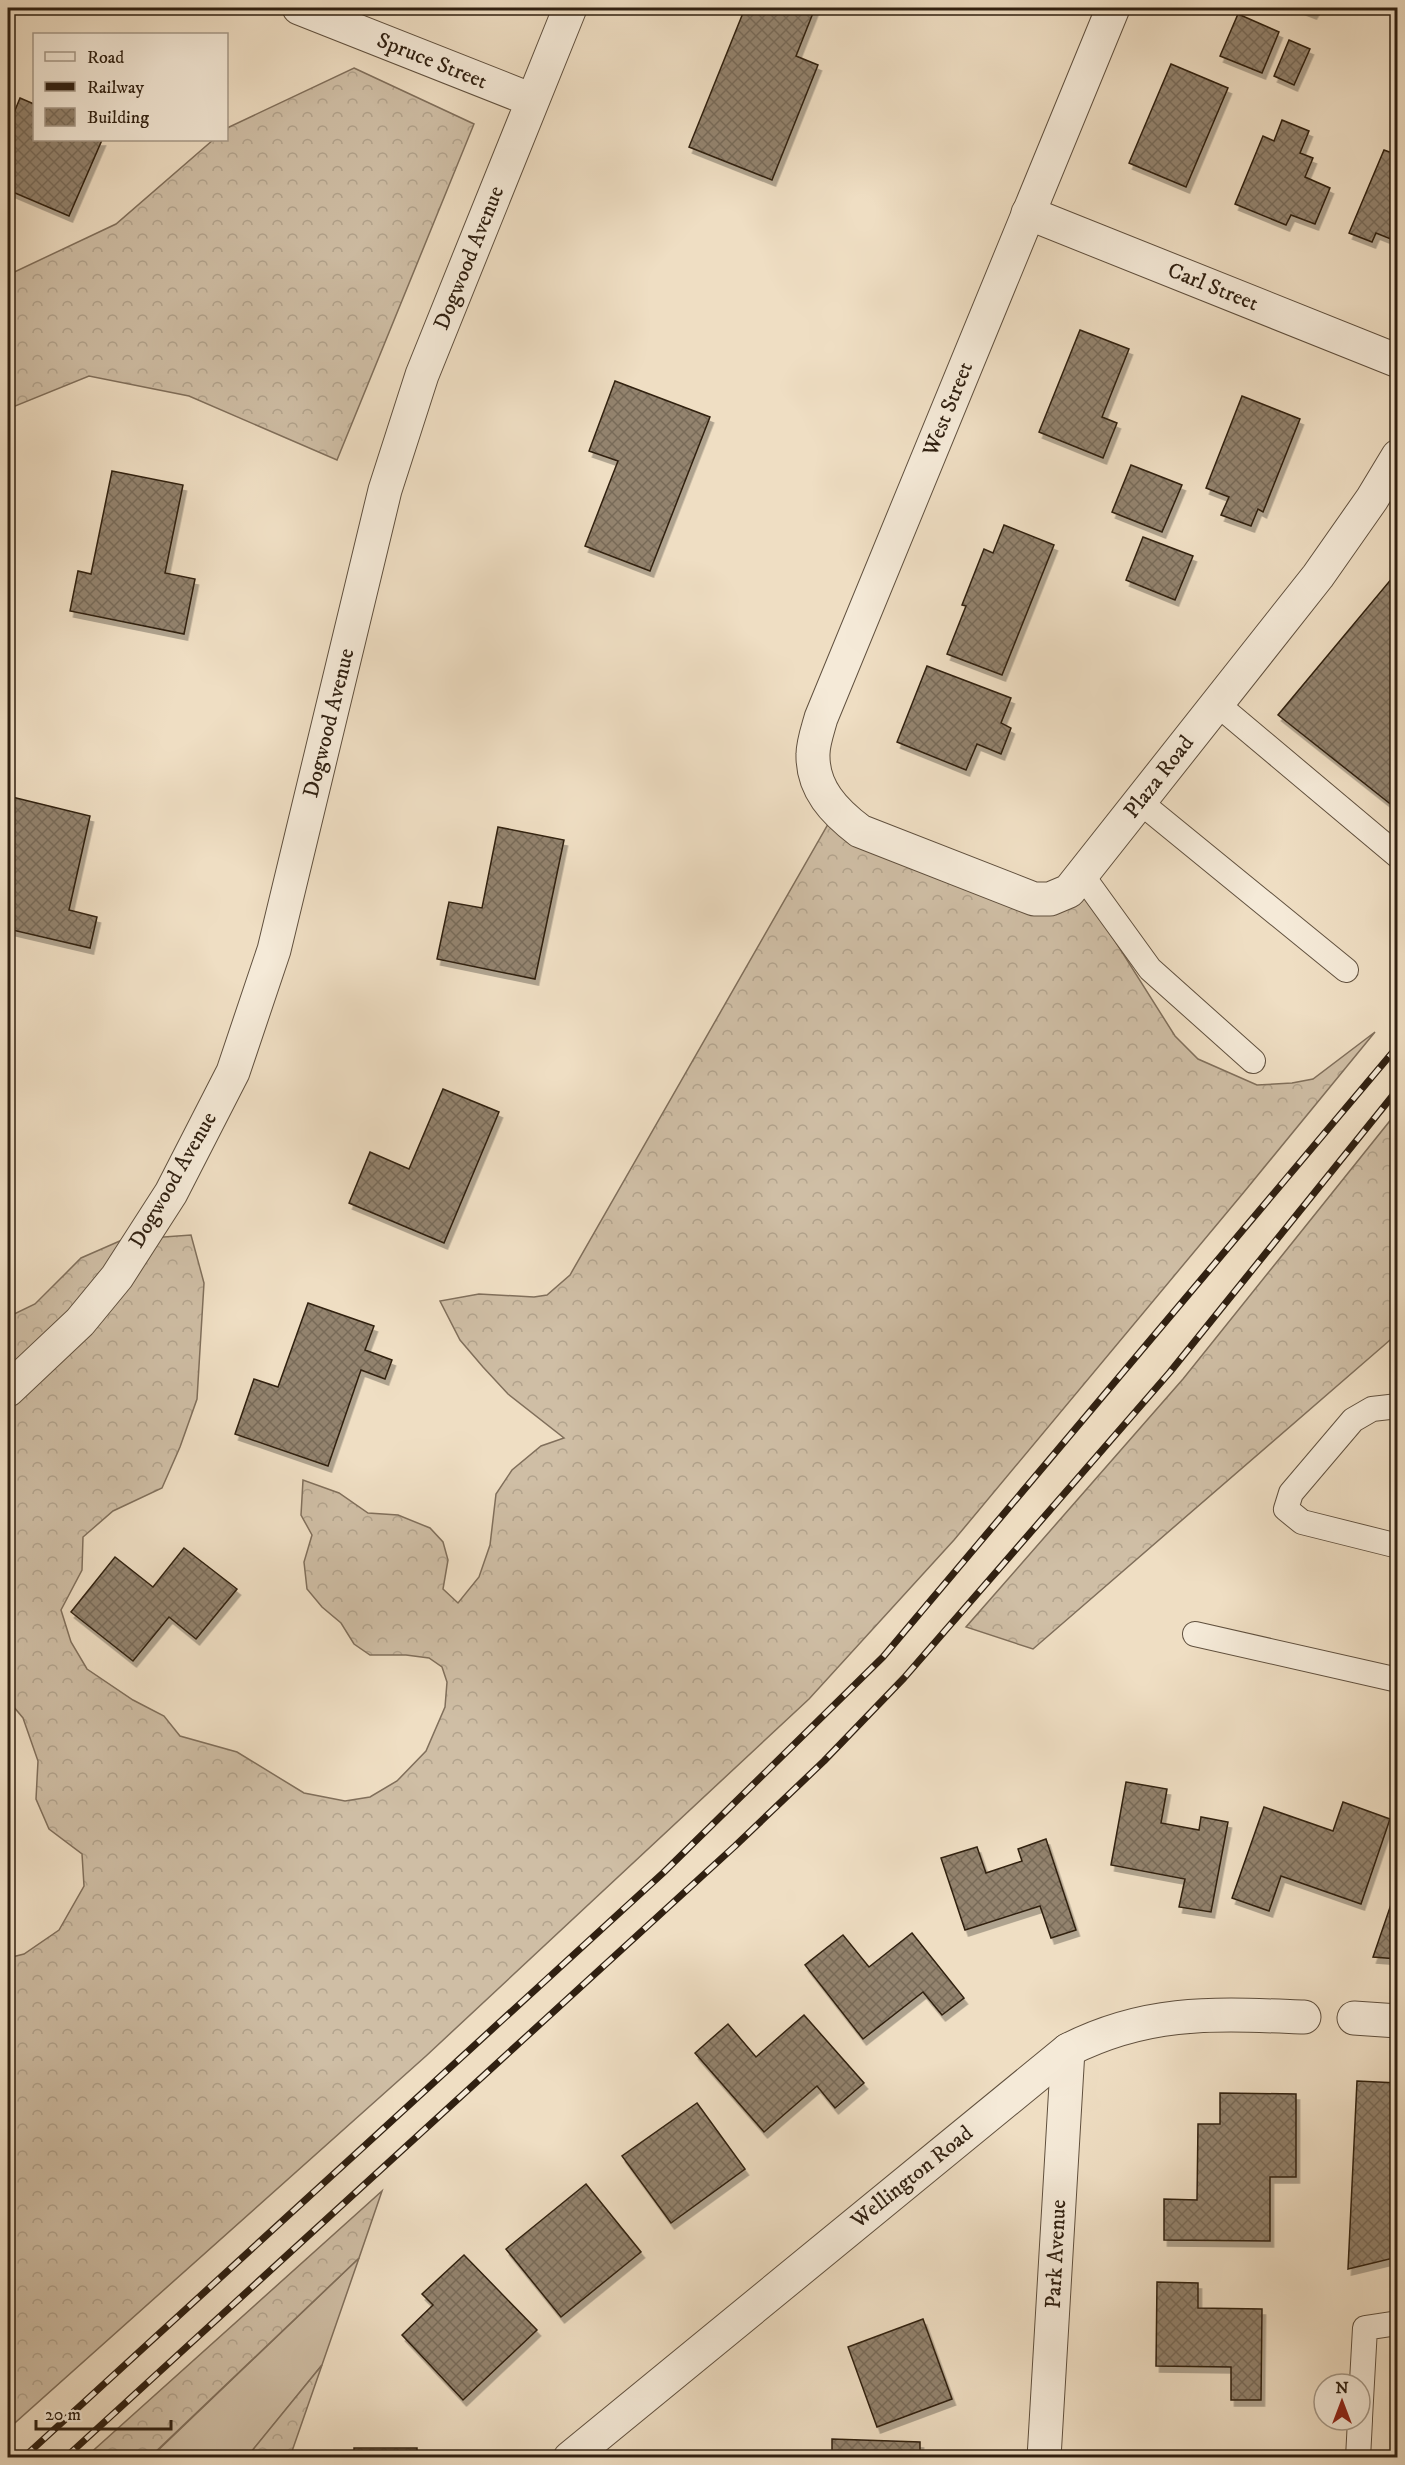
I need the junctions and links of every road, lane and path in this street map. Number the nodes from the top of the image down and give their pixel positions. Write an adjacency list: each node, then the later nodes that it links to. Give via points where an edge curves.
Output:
1 (299, 8): 4 (street, Spruce Street)
2 (570, 8): 4 (street, Dogwood Avenue)
3 (1113, 8): 5 (street, West Street)
4 (532, 100): 15 (street, Dogwood Avenue, via 422,375 385,490 274,950 233,1072 171,1193 117,1277 80,1322)
5 (1028, 213): 6 (street, Carl Street); 10 (street, West Street, via 821,718 813,754 819,787)
6 (1398, 361)
7 (1398, 456): 8 (street, Plaza Road, via 1318,576)
8 (1217, 704): 9 (street, Plaza Road); 11 (lane)
9 (1140, 802): 12 (street, Plaza Road); 13 (lane)
10 (835, 812): 12 (street, Plaza Road, via 860,831 1034,899 1050,899 1069,891)
11 (1398, 856)
12 (1082, 875): 14 (lane, via 1150,969)
13 (1346, 970)
14 (1253, 1061)
15 (8, 1390)
16 (1398, 1406): 17 (lane, via 1372,1408 1353,1420 1291,1493 1286,1509 1302,1522)
17 (1398, 1546)
18 (1195, 1634): 19 (lane)
19 (1398, 1680)
20 (1304, 2017): 23 (street, Wellington Road, via 1178,2016 1099,2034)
21 (1354, 2018): 22 (street)
22 (1398, 2020)
23 (1068, 2050): 27 (street, Wellington Road); 28 (street, Park Avenue)
24 (1398, 2323): 25 (lane, via 1365,2328)
25 (1363, 2372)
26 (1359, 2432): 29 (lane)
27 (570, 2457)
28 (1044, 2457)
29 (1358, 2457)

